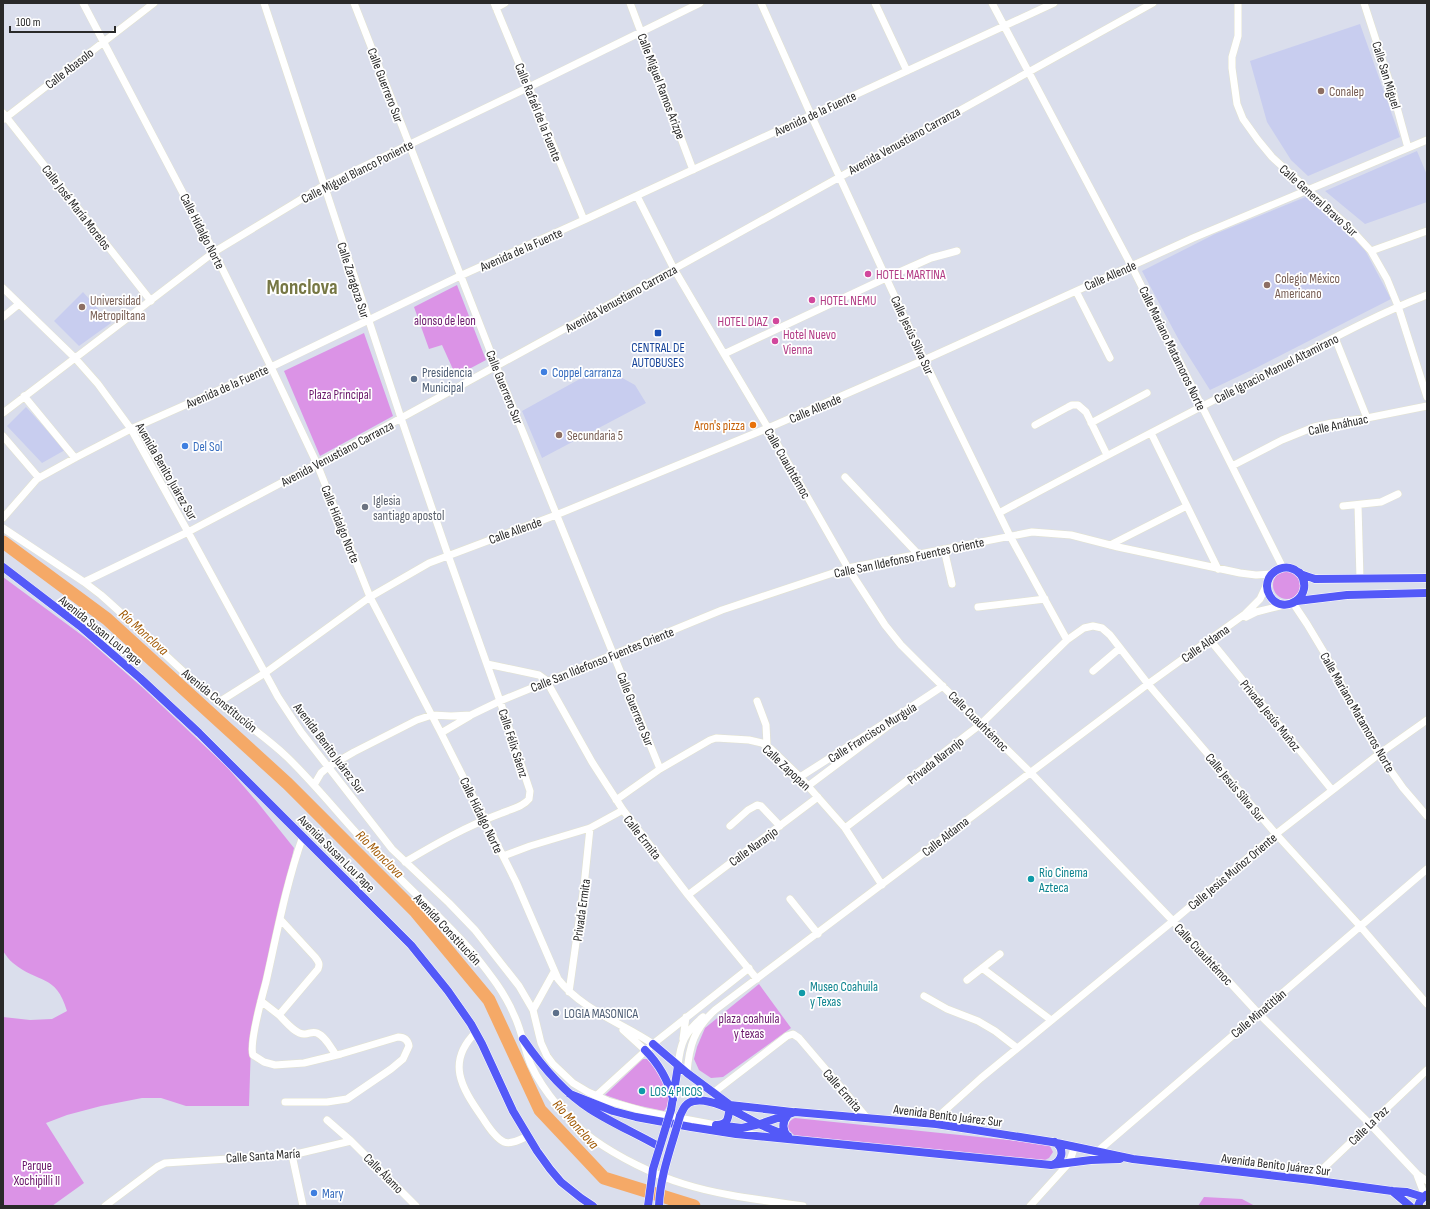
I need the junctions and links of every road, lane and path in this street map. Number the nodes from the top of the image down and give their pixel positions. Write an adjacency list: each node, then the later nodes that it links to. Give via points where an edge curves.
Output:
1 (83, 3): 18 (street, Calle Hidalgo Norte)
2 (154, 3): 18 (street, Calle Abasolo)
3 (264, 3): 29 (street, Calle Zaragoza Sur)
4 (354, 3): 25 (street, Calle Guerrero Sur)
5 (506, 3): 15 (street)
6 (630, 3): 17 (street, Calle Miguel Ramos Arizpe)
7 (700, 3): 17 (street, Calle Miguel Blanco Poniente)
8 (761, 3): 22 (street, Calle Jesús Silva Sur)
9 (874, 3): 19 (street)
10 (992, 3): 16 (street, Calle Mariano Matamoros Norte)
11 (1054, 3): 16 (street, Avenida de la Fuente)
12 (1153, 3): 20 (street, Avenida Venustiano Carranza)
13 (1238, 3): 30 (street, Calle General Bravo Sur, via 1238,36 1232,57 1232,68 1240,111 1248,127 1272,158)
14 (1364, 3): 26 (street, Calle San Miguel)
15 (495, 5): 21 (street, Calle Rafaél de la Fuente)
16 (1004, 26): 19 (street, Avenida de la Fuente); 20 (street, Calle Mariano Matamoros Norte)
17 (641, 31): 21 (street, Calle Miguel Blanco Poniente); 27 (street, Calle Miguel Ramos Arizpe)
18 (104, 42): 23 (street, Calle Abasolo); 36 (street, Calle Hidalgo Norte)
19 (907, 71): 22 (street, Avenida de la Fuente)
20 (1028, 72): 28 (street, Avenida Venustiano Carranza); 37 (street, Calle Mariano Matamoros Norte)
21 (529, 87): 25 (street, Calle Miguel Blanco Poniente); 32 (street, Calle Rafaél de la Fuente)
22 (811, 115): 27 (street, Avenida de la Fuente); 28 (street, Calle Jesús Silva Sur)
23 (4, 116): 44 (street, Calle José María Morelos)
24 (1427, 140): 26 (street, Calle Allende)
25 (409, 145): 29 (street, Calle Miguel Blanco Poniente); 39 (street, Calle Guerrero Sur)
26 (1408, 148): 30 (street, Calle Allende)
27 (693, 170): 31 (street, Avenida de la Fuente)
28 (839, 176): 38 (street, Avenida Venustiano Carranza); 40 (street, Calle Jesús Silva Sur)
29 (324, 186): 36 (street, Calle Miguel Blanco Poniente); 48 (street, Calle Zaragoza Sur)
30 (1308, 189): 35 (street, Calle General Bravo Sur); 37 (street, Calle Allende)
31 (637, 196): 32 (street, Avenida de la Fuente); 38 (street, Calle Cuauhtémoc)
32 (584, 220): 39 (street, Avenida de la Fuente)
33 (1427, 231): 35 (street)
34 (957, 251): 40 (street, via 931,258)
35 (1372, 251): 46 (street, Calle General Bravo Sur)
36 (214, 252): 44 (street, Calle Miguel Blanco Poniente); 55 (street, Calle Hidalgo Norte)
37 (1131, 265): 42 (street, Calle Allende); 59 (street, Calle Mariano Matamoros Norte)
38 (674, 269): 50 (street, Calle Cuauhtémoc); 54 (street, Avenida Venustiano Carranza)
39 (462, 275): 48 (street, Avenida de la Fuente); 54 (street, Calle Guerrero Sur)
40 (886, 278): 50 (street); 53 (street, Calle Jesús Silva Sur)
41 (3, 288): 45 (street, Avenida Benito Juárez Sur)
42 (1076, 291): 52 (street); 53 (street, Calle Allende)
43 (1427, 295): 46 (street, Calle Ignacio Manuel Altamirano)
44 (151, 301): 51 (street, Calle Miguel Blanco Poniente)
45 (19, 304): 47 (street); 51 (street, Avenida Benito Juárez Sur)
46 (1398, 306): 49 (street, Calle Ignacio Manuel Altamirano); 58 (street, Calle General Bravo Sur)
47 (3, 317)
48 (368, 320): 55 (street, Avenida de la Fuente); 62 (street, Calle Zaragoza Sur)
49 (1335, 338): 59 (street, Calle Ignacio Manuel Altamirano); 63 (street)
50 (724, 354): 66 (street, Calle Cuauhtémoc)
51 (75, 358): 57 (street, Calle Miguel Blanco Poniente); 67 (street, Avenida Benito Juárez Sur)
52 (1110, 358)
53 (924, 360): 66 (street, Calle Allende); 80 (street, Calle Jesús Silva Sur)
54 (496, 366): 62 (street, Avenida Venustiano Carranza); 81 (street, Calle Guerrero Sur)
55 (271, 367): 67 (street, Avenida de la Fuente); 72 (street, Calle Hidalgo Norte)
56 (1147, 393): 64 (street)
57 (24, 396): 61 (street, Calle Miguel Blanco Poniente); 71 (street)
58 (1427, 397)
59 (1201, 406): 68 (street, Calle Ignacio Manuel Altamirano); 73 (street, Calle Mariano Matamoros Norte)
60 (1427, 406): 63 (street, Calle Anáhuac)
61 (3, 413)
62 (401, 418): 72 (street, Avenida Venustiano Carranza); 89 (street, Calle Zaragoza Sur)
63 (1367, 418): 73 (street, Calle Anáhuac, via 1314,427 1282,440)
64 (1091, 423): 65 (street, via 1078,405 1072,405); 70 (street)
65 (1035, 425)
66 (768, 428): 81 (street, Calle Allende); 91 (street, Calle Cuauhtémoc)
67 (131, 429): 71 (street, Avenida de la Fuente); 84 (street, Avenida Benito Juárez Sur)
68 (1151, 433): 70 (street, Calle Ignacio Manuel Altamirano); 78 (street)
69 (3, 436): 75 (street)
70 (1107, 456): 80 (street, Calle Ignacio Manuel Altamirano)
71 (75, 458): 75 (street, Avenida de la Fuente)
72 (317, 464): 84 (street, Avenida Venustiano Carranza); 102 (street, Calle Hidalgo Norte)
73 (1232, 466): 92 (street, Calle Mariano Matamoros Norte)
74 (845, 477): 88 (street)
75 (39, 478): 82 (street, Avenida de la Fuente)
76 (1398, 494): 77 (street, via 1381,502)
77 (1358, 505): 79 (street); 97 (street)
78 (1187, 506): 86 (street); 93 (street)
79 (1343, 506)
80 (999, 514): 85 (street, Calle Jesús Silva Sur)
81 (556, 515): 89 (street, Calle Allende); 112 (street, Calle Guerrero Sur)
82 (3, 518)
83 (3, 528): 98 (street, Avenida Constitución)
84 (188, 532): 98 (street, Avenida Venustiano Carranza); 115 (street, Avenida Benito Juárez Sur)
85 (1010, 536): 86 (street, Calle San Ildefonso Fuentes Oriente, via 1048,532); 87 (street, Calle San Ildefonso Fuentes Oriente); 103 (street, Calle Jesús Silva Sur)
86 (1110, 545): 93 (street, Calle San Ildefonso Fuentes Oriente)
87 (944, 549): 88 (street, Calle San Ildefonso Fuentes Oriente); 100 (street)
88 (918, 554): 91 (street, Calle San Ildefonso Fuentes Oriente)
89 (448, 555): 102 (street, Calle Allende); 113 (street, Calle Félix Sáenz)
90 (3, 567): 147 (main road, Avenida Susan Lou Pape, via 104,645)
91 (848, 568): 112 (street, Calle San Ildefonso Fuentes Oriente, via 722,610); 118 (street, Calle Cuauhtémoc, via 885,625)
92 (1283, 568): 94 (main road, via 1292,568); 95 (main road)
93 (1218, 569): 95 (street, Calle San Ildefonso Fuentes Oriente, via 1240,574)
94 (1300, 573): 97 (main road, via 1315,579); 104 (main road, via 1304,581 1304,590)
95 (1272, 574): 99 (main road)
96 (1427, 578): 97 (main road)
97 (1360, 579)
98 (84, 582): 121 (street, Avenida Constitución)
99 (1268, 582): 105 (main road, via 1268,591 1272,599); 107 (street, Calle Aldama, via 1255,606)
100 (952, 584)
101 (1427, 593): 104 (main road, via 1347,595)
102 (370, 597): 115 (street, Calle Allende); 123 (street, Calle Hidalgo Norte)
103 (1045, 599): 106 (street); 109 (street, Calle Jesús Silva Sur)
104 (1295, 602): 105 (main road); 129 (street, Calle Mariano Matamoros Norte)
105 (1284, 605): 107 (street, Calle Aldama, via 1256,612)
106 (978, 608)
107 (1235, 622): 110 (street, Calle Aldama)
108 (1093, 626): 109 (street, Privada Naranjo, via 1084,628); 111 (street, Calle Jesús Silva Sur, via 1102,628)
109 (1067, 640): 126 (street, Privada Naranjo)
110 (1210, 640): 117 (street, Calle Aldama); 136 (street, Privada Jesús Muñoz)
111 (1120, 648): 114 (street); 117 (street, Calle Jesús Silva Sur)
112 (614, 654): 116 (street, Calle San Ildefonso Fuentes Oriente); 131 (street, Calle Guerrero Sur)
113 (487, 664): 116 (street, via 538,675); 119 (street, Calle Félix Sáenz)
114 (1093, 671)
115 (265, 673): 121 (street, Calle Allende); 130 (street, Avenida Benito Juárez Sur, via 301,732)
116 (548, 682): 119 (street, Calle San Ildefonso Fuentes Oriente); 138 (street, Calle Ermita)
117 (1148, 684): 132 (street, Calle Aldama); 146 (street, Calle Jesús Silva Sur)
118 (942, 686): 122 (street, Calle Francisco Murguía); 126 (street, Calle Cuauhtémoc)
119 (500, 701): 124 (street, Calle San Ildefonso Fuentes Oriente); 141 (street, Calle Félix Sáenz, via 530,796 522,805)
120 (757, 701): 128 (street, via 766,726)
121 (219, 702): 134 (street, Avenida Constitución, via 271,742)
122 (905, 711): 133 (street, Calle Francisco Murguía); 135 (street, via 890,726)
123 (432, 715): 124 (street, Calle San Ildefonso Fuentes Oriente); 127 (street, Calle Hidalgo Norte); 130 (street, Calle San Ildefonso Fuentes Oriente)
124 (471, 715): 127 (street, Calle San Ildefonso Fuentes Oriente)
125 (1427, 720): 129 (street, Calle Jesús Muñoz Oriente)
126 (981, 724): 132 (street, Calle Cuauhtémoc); 145 (street, Privada Naranjo)
127 (441, 733): 141 (street, Calle Hidalgo Norte)
128 (767, 745): 131 (street, Calle Zapopan, via 749,740 713,739); 133 (street, Calle Zapopan)
129 (1379, 754): 136 (street, Calle Jesús Muñoz Oriente); 140 (street, Calle Mariano Matamoros Norte)
130 (328, 767): 134 (street, Calle San Ildefonso Fuentes Oriente, via 320,772); 149 (street, Avenida Benito Juárez Sur)
131 (660, 769): 138 (street, Calle Zapopan)
132 (1030, 772): 151 (street, Calle Aldama); 155 (street, Calle Cuauhtémoc)
133 (800, 777): 135 (street, Calle Zapopan)
134 (314, 785): 176 (street, Avenida Constitución, via 376,854 474,954 505,998)
135 (808, 786): 137 (street, Calle Zapopan)
136 (1332, 790): 146 (street, Calle Jesús Muñoz Oriente)
137 (818, 796): 143 (street, Calle Naranjo); 145 (street, Calle Zapopan)
138 (616, 800): 139 (street, Calle Ermita)
139 (623, 810): 144 (street); 152 (street, Calle Ermita)
140 (1427, 816)
141 (485, 819): 148 (street, Calle Hidalgo Norte); 149 (street, Calle Félix Sáenz)
142 (730, 826): 143 (street, via 756,805 760,805)
143 (780, 826): 152 (street, Calle Naranjo)
144 (590, 828): 148 (street); 164 (street, Privada Ermita)
145 (845, 828): 151 (street, Calle Zapopan)
146 (1276, 834): 155 (street, Calle Jesús Muñoz Oriente); 156 (street, Calle Jesús Silva Sur)
147 (303, 836): 154 (street); 175 (main road, Avenida Susan Lou Pape, via 411,945 448,991)
148 (503, 856): 161 (street, Calle Hidalgo Norte, via 524,898)
149 (405, 862): 168 (street, Avenida Benito Juárez Sur, via 475,930 519,986)
150 (1427, 869): 156 (street, Calle Minatitlán)
151 (882, 885): 157 (street, Calle Aldama)
152 (688, 895): 159 (street, Calle Ermita)
153 (790, 899): 157 (street)
154 (280, 918): 166 (street); 171 (street, via 320,966)
155 (1173, 921): 170 (street, Calle Cuauhtémoc); 173 (street, Calle Jesús Muñoz Oriente)
156 (1360, 926): 167 (street, Calle Jesús Silva Sur); 170 (street, Calle Minatitlán)
157 (818, 934): 162 (street, Calle Aldama)
158 (1000, 954): 160 (street)
159 (749, 968): 162 (street, Calle Ermita); 172 (street)
160 (982, 968): 163 (street); 173 (street)
161 (554, 972): 164 (street, Calle Hidalgo Norte); 168 (street)
162 (757, 979): 169 (street, Calle Aldama)
163 (967, 980)
164 (569, 992): 174 (street, Calle Hidalgo Norte)
165 (924, 996): 179 (street, via 978,1020)
166 (261, 1000): 171 (street); 181 (street, via 252,1050 257,1058 275,1065 304,1063)
167 (1427, 1004)
168 (533, 1010): 187 (street, Avenida Benito Juárez Sur, via 547,1056 573,1083)
169 (715, 1010): 177 (street, via 695,1024); 184 (street, Calle Aldama, via 706,1018 693,1038)
170 (1258, 1013): 194 (street, Calle Cuauhtémoc); 204 (street, Calle Minatitlán)
171 (279, 1015): 181 (street, via 301,1034 320,1034)
172 (686, 1017): 177 (street); 178 (street)
173 (1051, 1020): 179 (street, Calle Jesús Muñoz Oriente)
174 (619, 1025): 178 (street, Calle Hidalgo Norte); 180 (street, Calle Hidalgo Norte)
175 (476, 1032): 198 (main road, Avenida Susan Lou Pape, via 504,1093); 198 (street, via 461,1054 459,1072 465,1090 484,1121 500,1139 511,1142)
176 (523, 1039): 186 (main road); 221 (street, Avenida Constitución, via 532,1066 552,1098 566,1116 593,1139 640,1166 683,1184)
177 (682, 1043): 182 (street)
178 (653, 1044): 180 (street); 182 (main road)
179 (1017, 1048): 196 (street, Calle Jesús Muñoz Oriente, via 942,1113)
180 (645, 1050): 187 (street); 188 (main road, via 660,1068)
181 (336, 1055): 189 (street, via 398,1037 408,1041 409,1046 403,1059 347,1099 327,1102)
182 (678, 1066): 184 (main road); 188 (main road)
183 (1427, 1070): 194 (street, Calle La Paz)
184 (687, 1073): 185 (main road)
185 (713, 1093): 190 (main road); 192 (street, Calle Ermita, via 789,1035 795,1034)
186 (570, 1094): 199 (main road, via 636,1117 736,1134); 203 (main road, via 589,1109)
187 (596, 1096): 197 (street, Avenida Benito Juárez Sur, via 647,1112)
188 (673, 1099): 203 (main road, bridge)
189 (285, 1102)
190 (729, 1108): 191 (main road); 195 (main road, Avenida Benito Juárez Sur); 197 (main road, via 726,1122); 220 (main road, Avenida Benito Juárez Sur, bridge, via 695,1100 686,1105 680,1116 664,1171)
191 (792, 1114): 192 (main road, Avenida Benito Juárez Sur); 195 (main road, Avenida Benito Juárez Sur); 199 (main road, via 785,1118 783,1126)
192 (868, 1119): 196 (main road, Avenida Benito Juárez Sur)
193 (327, 1120): 200 (street, Calle Álamo)
194 (1369, 1123): 210 (street, Calle Cuauhtémoc); 211 (street, Calle La Paz)
195 (760, 1124): 197 (main road, via 738,1129); 199 (main road, Avenida Benito Juárez Sur)
196 (936, 1124): 201 (main road, Avenida Benito Juárez Sur)
197 (716, 1125)
198 (528, 1136): 218 (main road, Avenida Susan Lou Pape, via 555,1175)
199 (791, 1138): 209 (main road, Avenida Benito Juárez Sur)
200 (351, 1141): 205 (street, Calle Santa María); 217 (street, Calle Álamo)
201 (1052, 1142): 202 (main road, Avenida Benito Juárez Sur); 209 (main road, via 1058,1145 1062,1154 1060,1160)
202 (1075, 1146): 204 (main road, Avenida Benito Juárez Sur); 208 (street)
203 (660, 1147): 219 (main road, bridge, via 650,1185)
204 (1098, 1151): 206 (main road, Avenida Benito Juárez Sur); 207 (street, Calle Minatitlán)
205 (292, 1155): 215 (street, Calle Santa María, via 165,1163); 216 (street)
206 (1133, 1159): 207 (main road, Avenida Benito Juárez Sur); 211 (main road, Avenida Benito Juárez Sur)
207 (1091, 1160): 208 (main road, Avenida Benito Juárez Sur)
208 (1068, 1163): 209 (main road, Avenida Benito Juárez Sur); 222 (street)
209 (1051, 1165)
210 (1417, 1174): 212 (street, Calle Cuauhtémoc); 214 (street, Calle Cuauhtémoc)
211 (1311, 1180): 213 (main road, Avenida Benito Juárez Sur)
212 (1427, 1181)
213 (1392, 1191): 214 (main road, Avenida Benito Juárez Sur); 223 (main road)
214 (1425, 1196): 224 (main road)
215 (105, 1206)
216 (303, 1206)
217 (416, 1206)
218 (593, 1206)
219 (648, 1206)
220 (659, 1206)
221 (803, 1206)
222 (1030, 1206)
223 (1410, 1206)
224 (1418, 1206)

